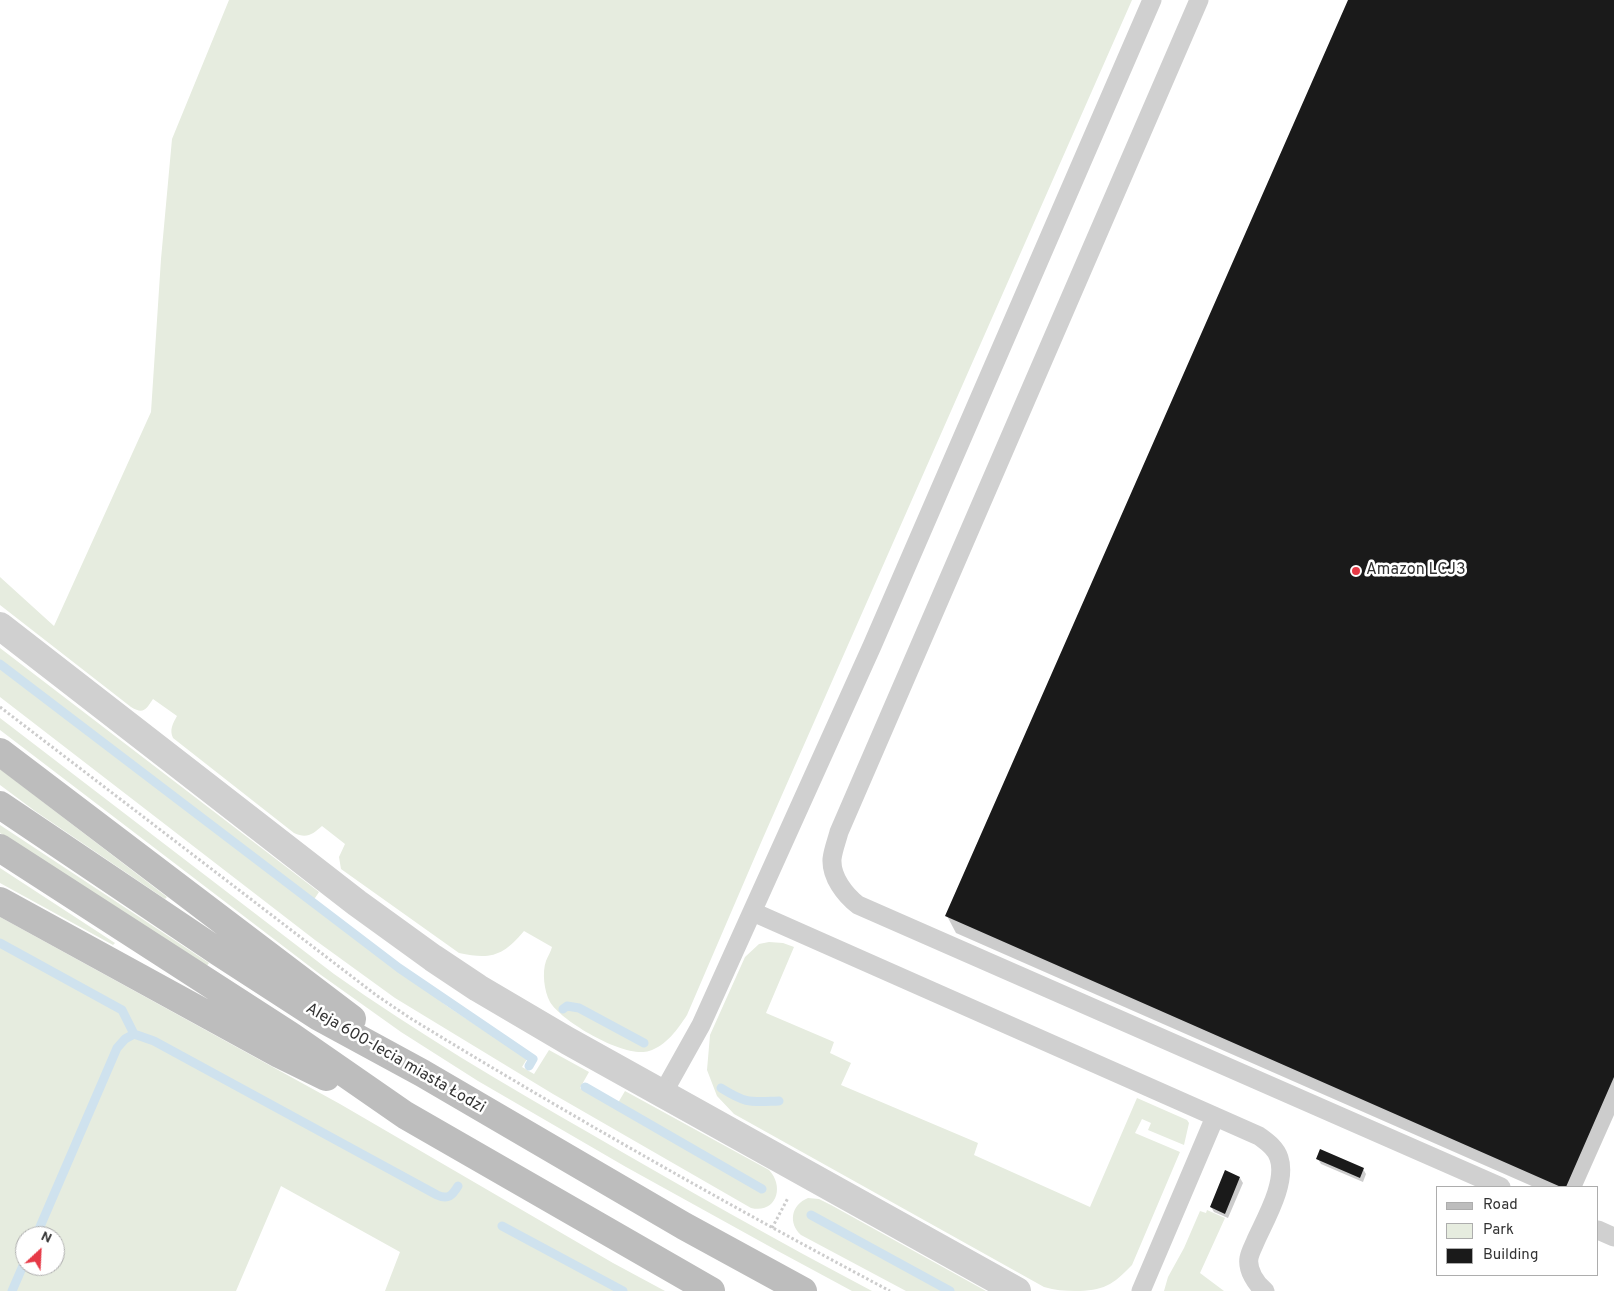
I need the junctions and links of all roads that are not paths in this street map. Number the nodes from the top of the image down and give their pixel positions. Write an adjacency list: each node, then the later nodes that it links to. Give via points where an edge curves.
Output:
1 (1152, 0): 8 (lane)
2 (1199, 0): 13 (lane, via 839,832 832,859 836,878 848,897 858,905)
3 (0, 626): 10 (street, via 433,958 568,1041)
4 (0, 752): 9 (main road)
5 (0, 806): 9 (main road, Aleja 600-lecia miasta Łodzi, via 319,1017)
6 (0, 848): 11 (main road, Aleja 600-lecia miasta Łodzi, via 291,1036)
7 (0, 901): 11 (main road, via 279,1054)
8 (753, 912): 10 (lane, via 701,1025); 12 (lane)
9 (422, 1073): 17 (main road, Aleja 600-lecia miasta Łodzi, via 684,1226)
10 (663, 1093): 18 (street)
11 (405, 1115): 16 (main road, Aleja 600-lecia miasta Łodzi)
12 (1216, 1116): 19 (lane); 20 (lane, via 1259,1136 1272,1146 1279,1157 1278,1188 1249,1258 1251,1274)
13 (1499, 1186)
14 (1599, 1230): 15 (lane)
15 (1614, 1237)
16 (712, 1291)
17 (803, 1291)
18 (1017, 1291)
19 (1141, 1291)
20 (1265, 1291)

